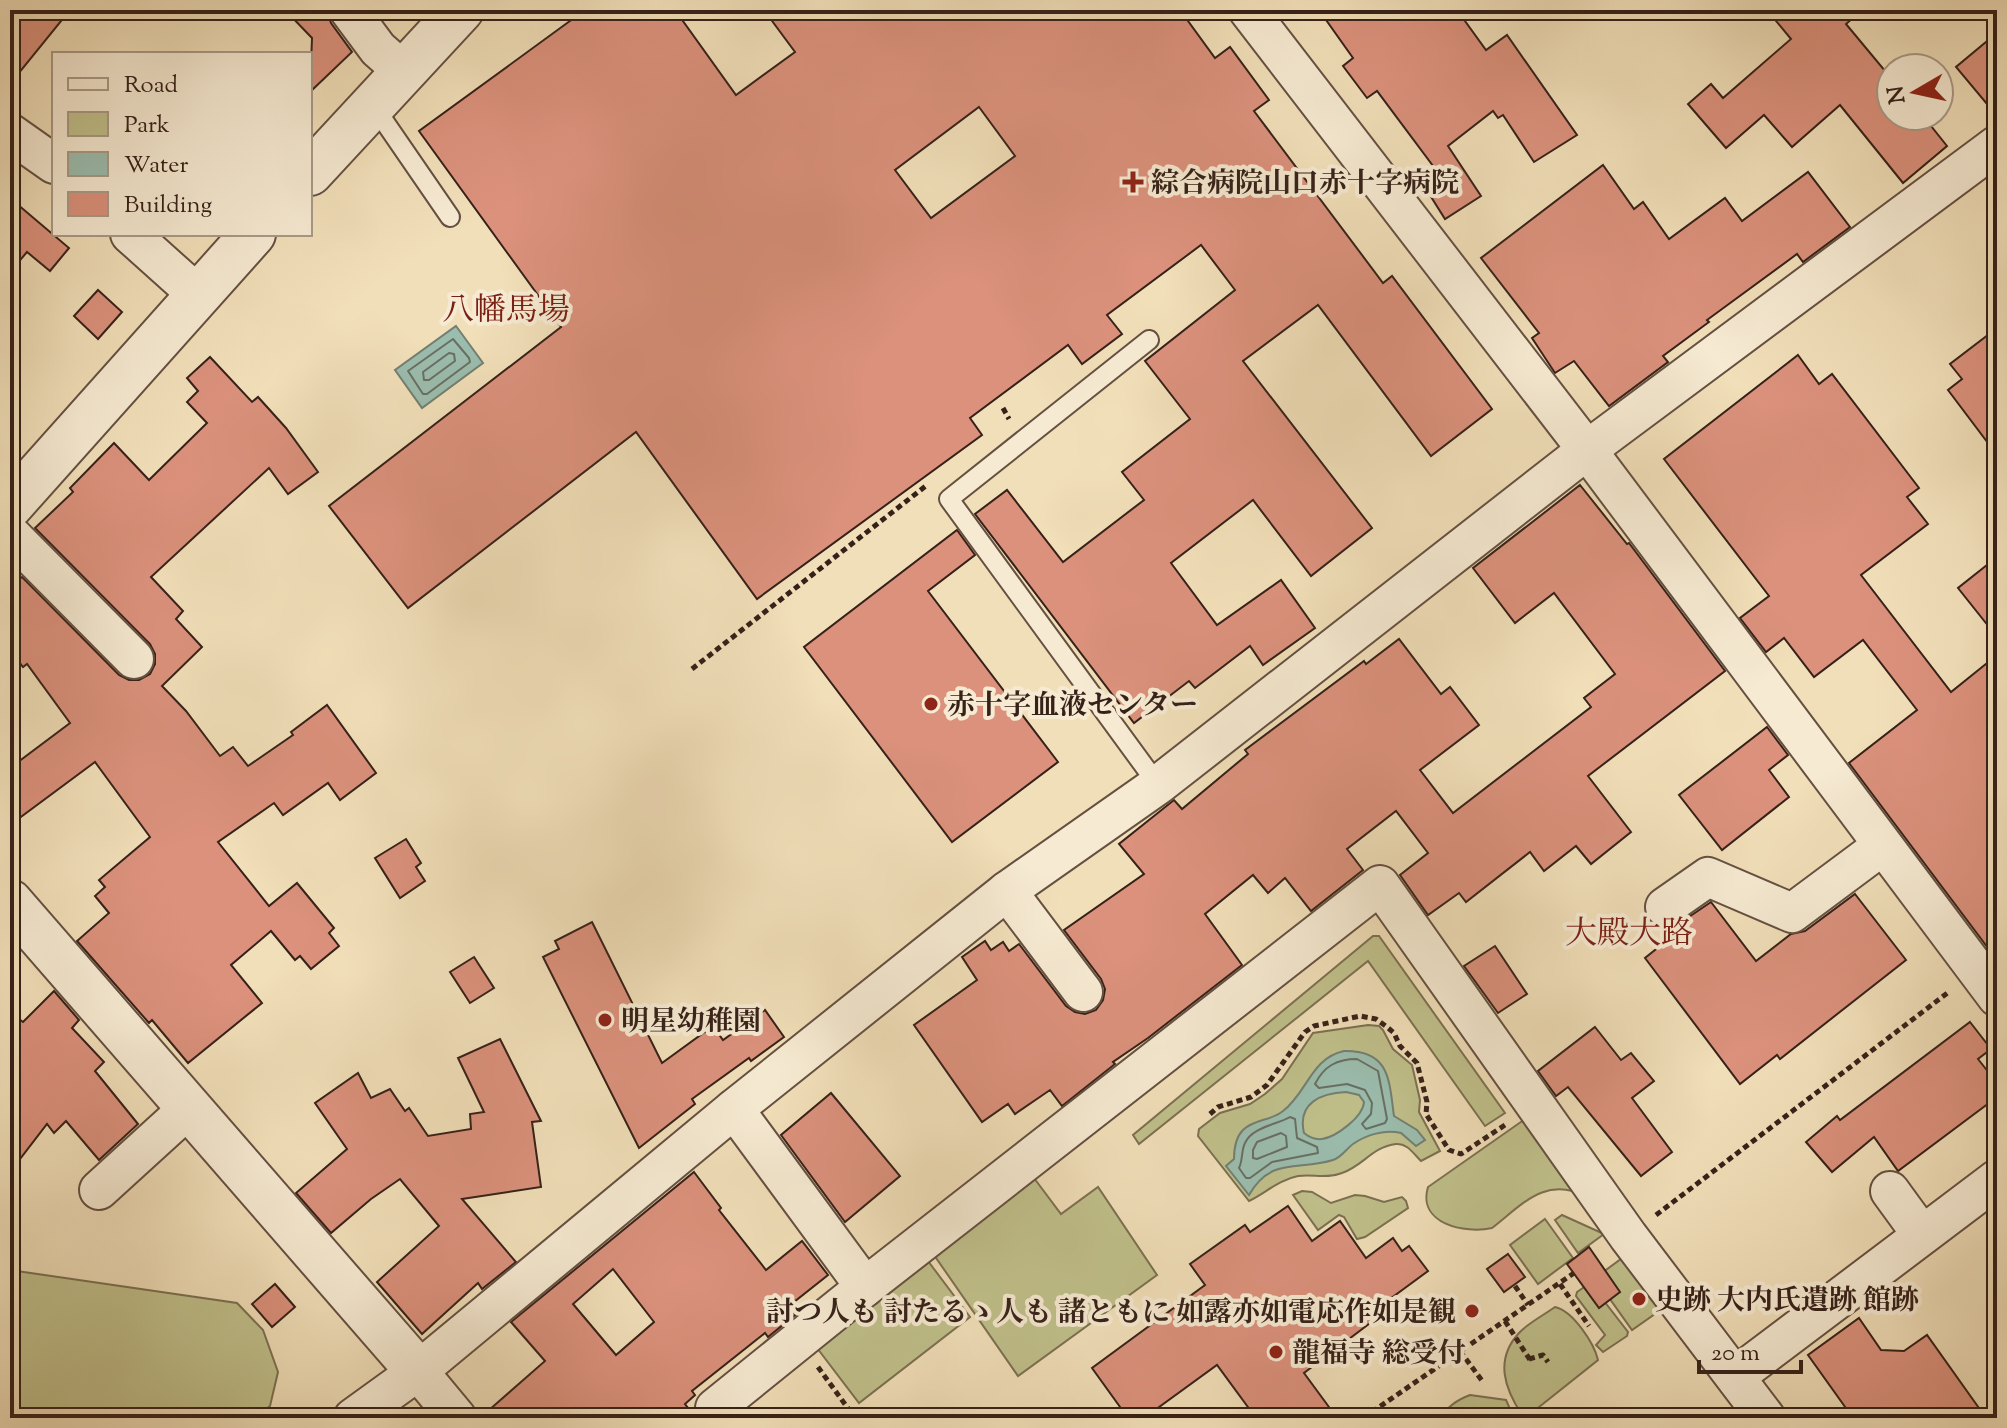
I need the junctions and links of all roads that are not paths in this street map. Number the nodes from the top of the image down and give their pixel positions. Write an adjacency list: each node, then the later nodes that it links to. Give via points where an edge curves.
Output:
1 (349, 10): 4 (street, via 378,49)
2 (461, 10): 4 (street)
3 (1248, 10): 15 (street)
4 (403, 71): 5 (street)
5 (373, 105): 9 (street); 10 (lane)
6 (10, 133): 8 (street)
7 (1997, 145): 15 (street)
8 (52, 163)
9 (312, 171)
10 (450, 217)
11 (132, 236): 13 (street)
12 (251, 236): 13 (street)
13 (197, 294): 16 (street)
14 (1149, 340): 19 (lane, via 949,499)
15 (1587, 450): 19 (street); 20 (street)
16 (10, 506)
17 (10, 534): 18 (street)
18 (134, 659)
19 (1158, 785): 21 (street)
20 (1882, 846): 23 (street, via 1792,913 1708,877); 24 (street)
21 (1007, 891): 25 (street); 27 (street)
22 (10, 902): 26 (street)
23 (1665, 907)
24 (1986, 984)
25 (1083, 992)
26 (189, 1108): 29 (street); 33 (street)
27 (734, 1109): 32 (street); 33 (street)
28 (1997, 1179): 31 (street)
29 (99, 1190)
30 (1890, 1191): 31 (street)
31 (1922, 1235): 34 (street)
32 (865, 1287): 34 (street, via 1380,885 1628,1236); 37 (street, via 715,1408)
33 (418, 1371): 35 (street); 36 (street)
34 (1736, 1376): 38 (street)
35 (353, 1418)
36 (457, 1418)
37 (722, 1418)
38 (1766, 1418)

